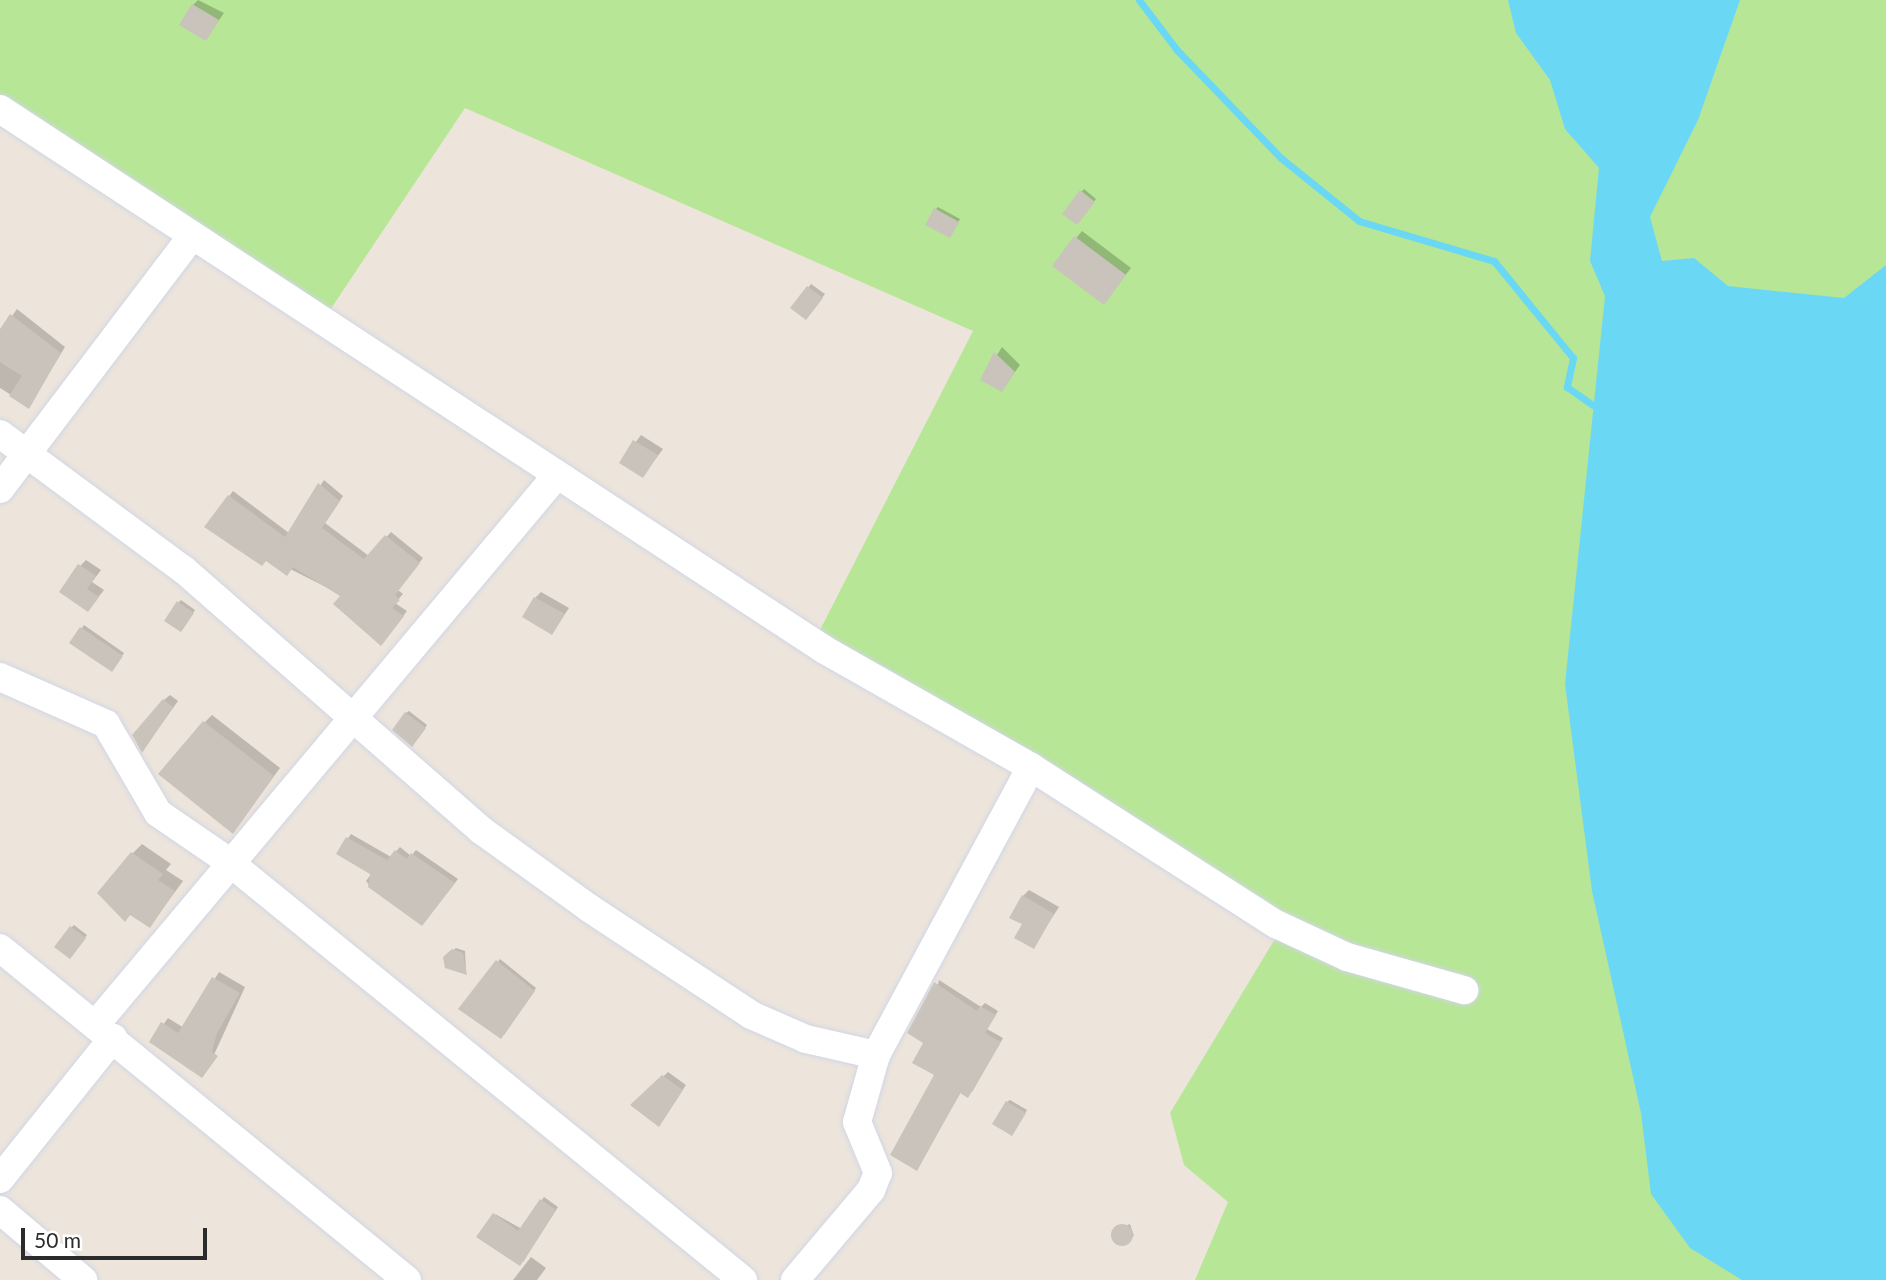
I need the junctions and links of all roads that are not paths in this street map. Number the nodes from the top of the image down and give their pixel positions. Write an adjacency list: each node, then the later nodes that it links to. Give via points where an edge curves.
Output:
1 (0, 109): 2 (street)
2 (191, 237): 4 (street); 5 (street)
3 (0, 434): 4 (street)
4 (29, 453): 6 (street); 8 (street, via 184,570)
5 (556, 475): 8 (street); 9 (street, via 825,650)
6 (0, 489)
7 (0, 677): 10 (street, via 106,724 122,743 145,799)
8 (351, 720): 10 (street); 14 (street, via 481,830 751,1015 806,1039)
9 (1031, 767): 12 (street, via 1276,924 1347,957); 14 (street)
10 (228, 861): 13 (street); 19 (street)
11 (0, 948): 13 (street)
12 (1464, 989)
13 (105, 1030): 15 (street); 18 (street)
14 (876, 1055): 20 (street, via 858,1122 878,1173 840,1230)
15 (0, 1179)
16 (0, 1210): 17 (street)
17 (83, 1280)
18 (407, 1280)
19 (743, 1280)
20 (795, 1280)

